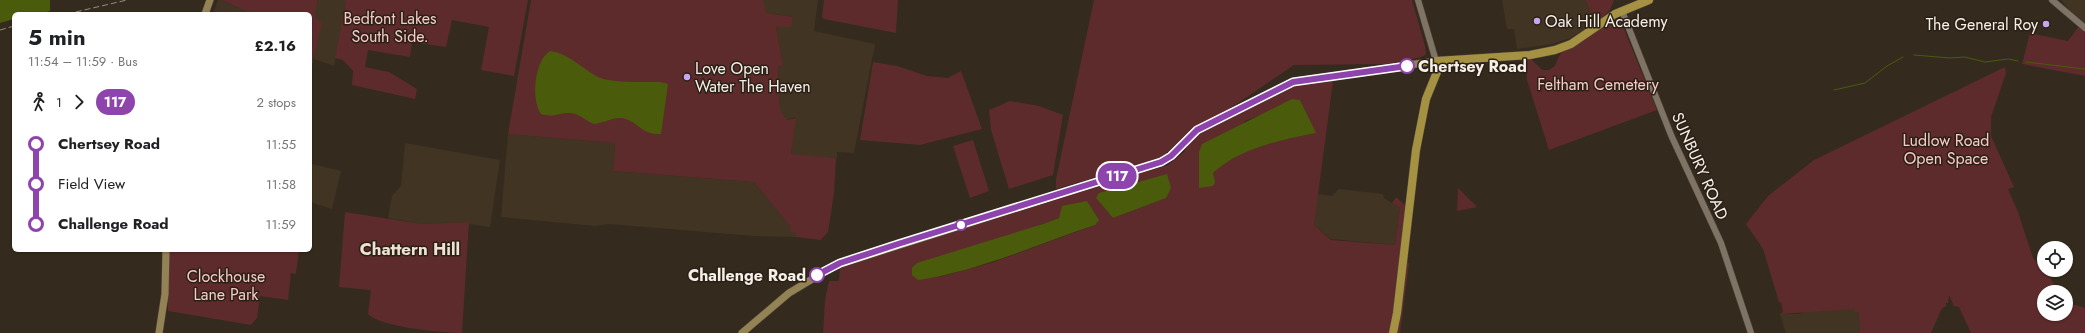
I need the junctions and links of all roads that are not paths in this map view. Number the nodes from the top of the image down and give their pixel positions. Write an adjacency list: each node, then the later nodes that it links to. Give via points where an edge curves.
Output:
1 (210, 0): 7 (main road)
2 (1418, 0): 10 (street)
3 (1649, 0): 6 (main road)
4 (2052, 0): 8 (street)
5 (2059, 0): 8 (street)
6 (1622, 11): 10 (main road, via 1571,44 1555,50 1530,55); 15 (street, SUNBURY ROAD, via 1671,135 1721,244)
7 (206, 12)
8 (2067, 14): 9 (street)
9 (2085, 28)
10 (1436, 61): 13 (main road, via 1293,82 1197,130 1171,156 1161,162 840,263 789,293); 14 (main road, via 1438,72 1426,99 1418,136)
11 (166, 252): 12 (main road, via 165,294)
12 (159, 333)
13 (742, 333)
14 (1393, 333)
15 (1751, 333)

